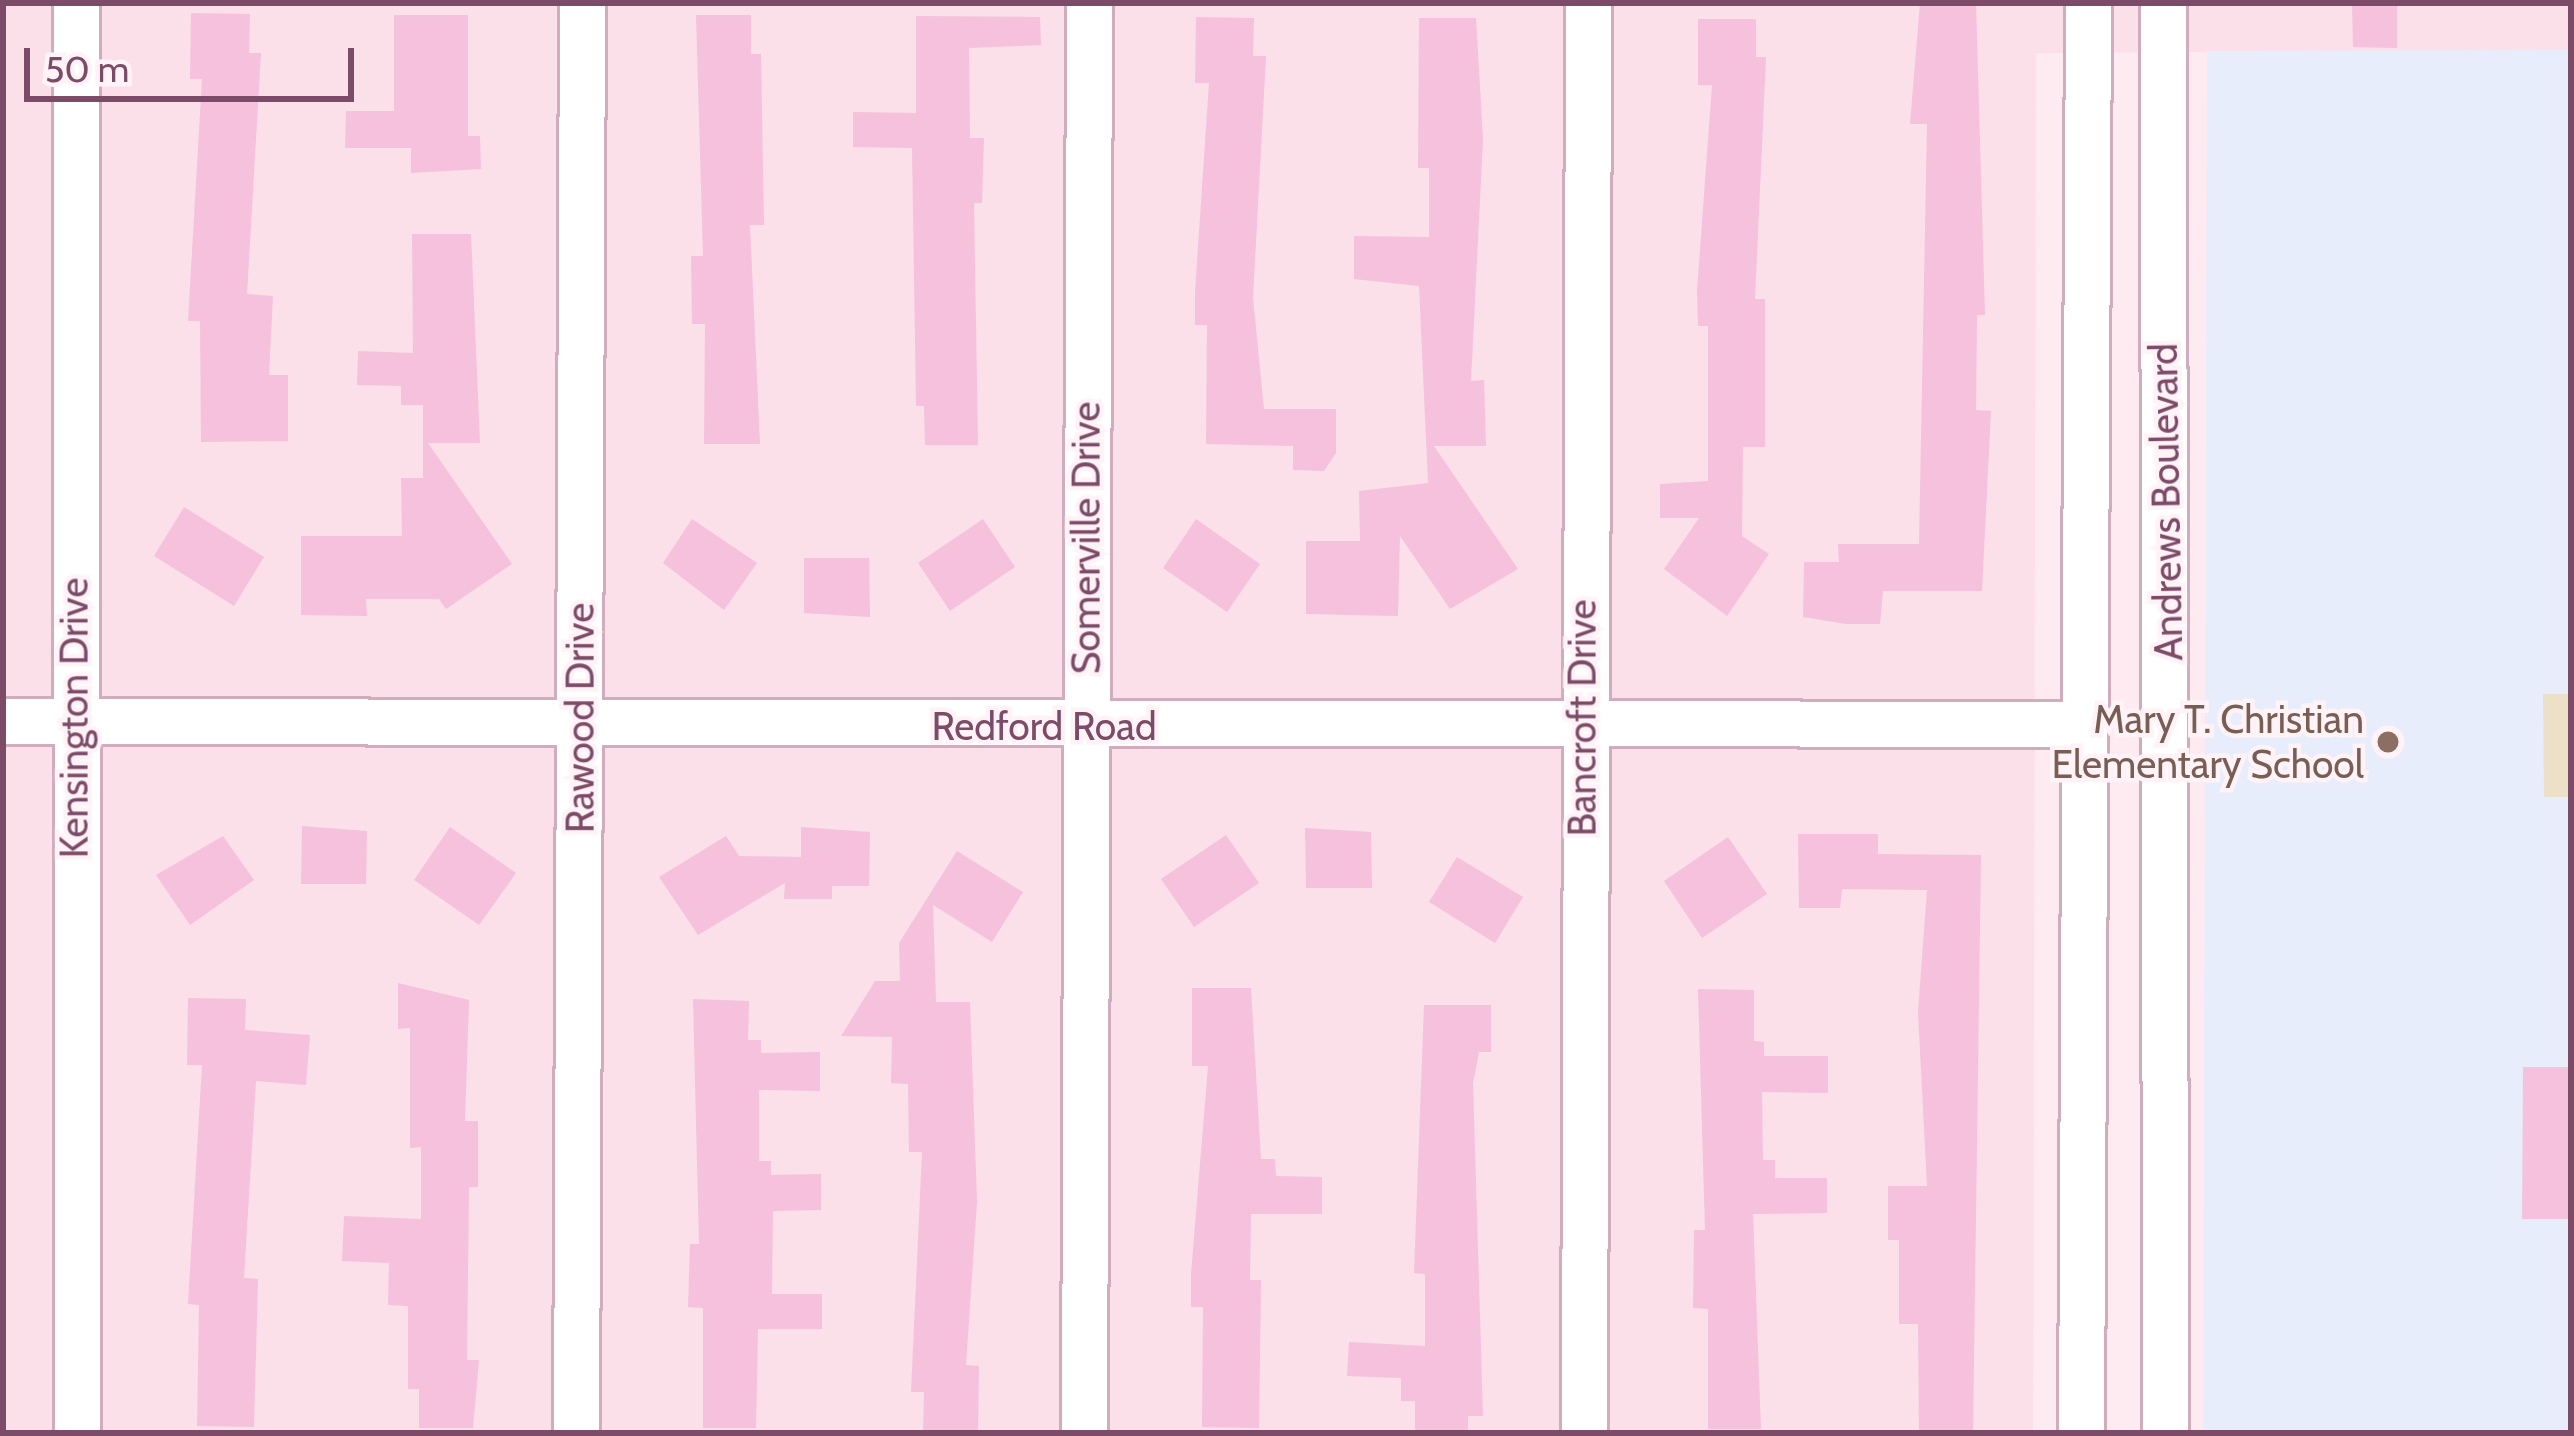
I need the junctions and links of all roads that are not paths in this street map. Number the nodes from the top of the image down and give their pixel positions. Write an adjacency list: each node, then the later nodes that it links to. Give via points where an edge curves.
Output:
1 (76, 3): 8 (street, Kensington Drive)
2 (582, 3): 9 (street, Rawood Drive)
3 (1089, 3): 11 (street, Somerville Drive)
4 (1588, 3): 12 (street, Bancroft Drive)
5 (2088, 18): 6 (street); 10 (street, Andrews Boulevard)
6 (2163, 18): 18 (street, Andrews Boulevard)
7 (3, 721): 8 (street, Redford Road)
8 (73, 721): 9 (street, Redford Road); 13 (street, Kensington Drive)
9 (581, 724): 11 (street, Redford Road); 14 (street, Rawood Drive)
10 (2085, 724): 12 (street, Redford Road); 17 (street, Andrews Boulevard)
11 (1084, 725): 12 (street, Redford Road); 15 (street, Somerville Drive)
12 (1581, 729): 16 (street, Bancroft Drive)
13 (77, 1433)
14 (576, 1433)
15 (1084, 1433)
16 (1584, 1433)
17 (2081, 1433)
18 (2164, 1433)

